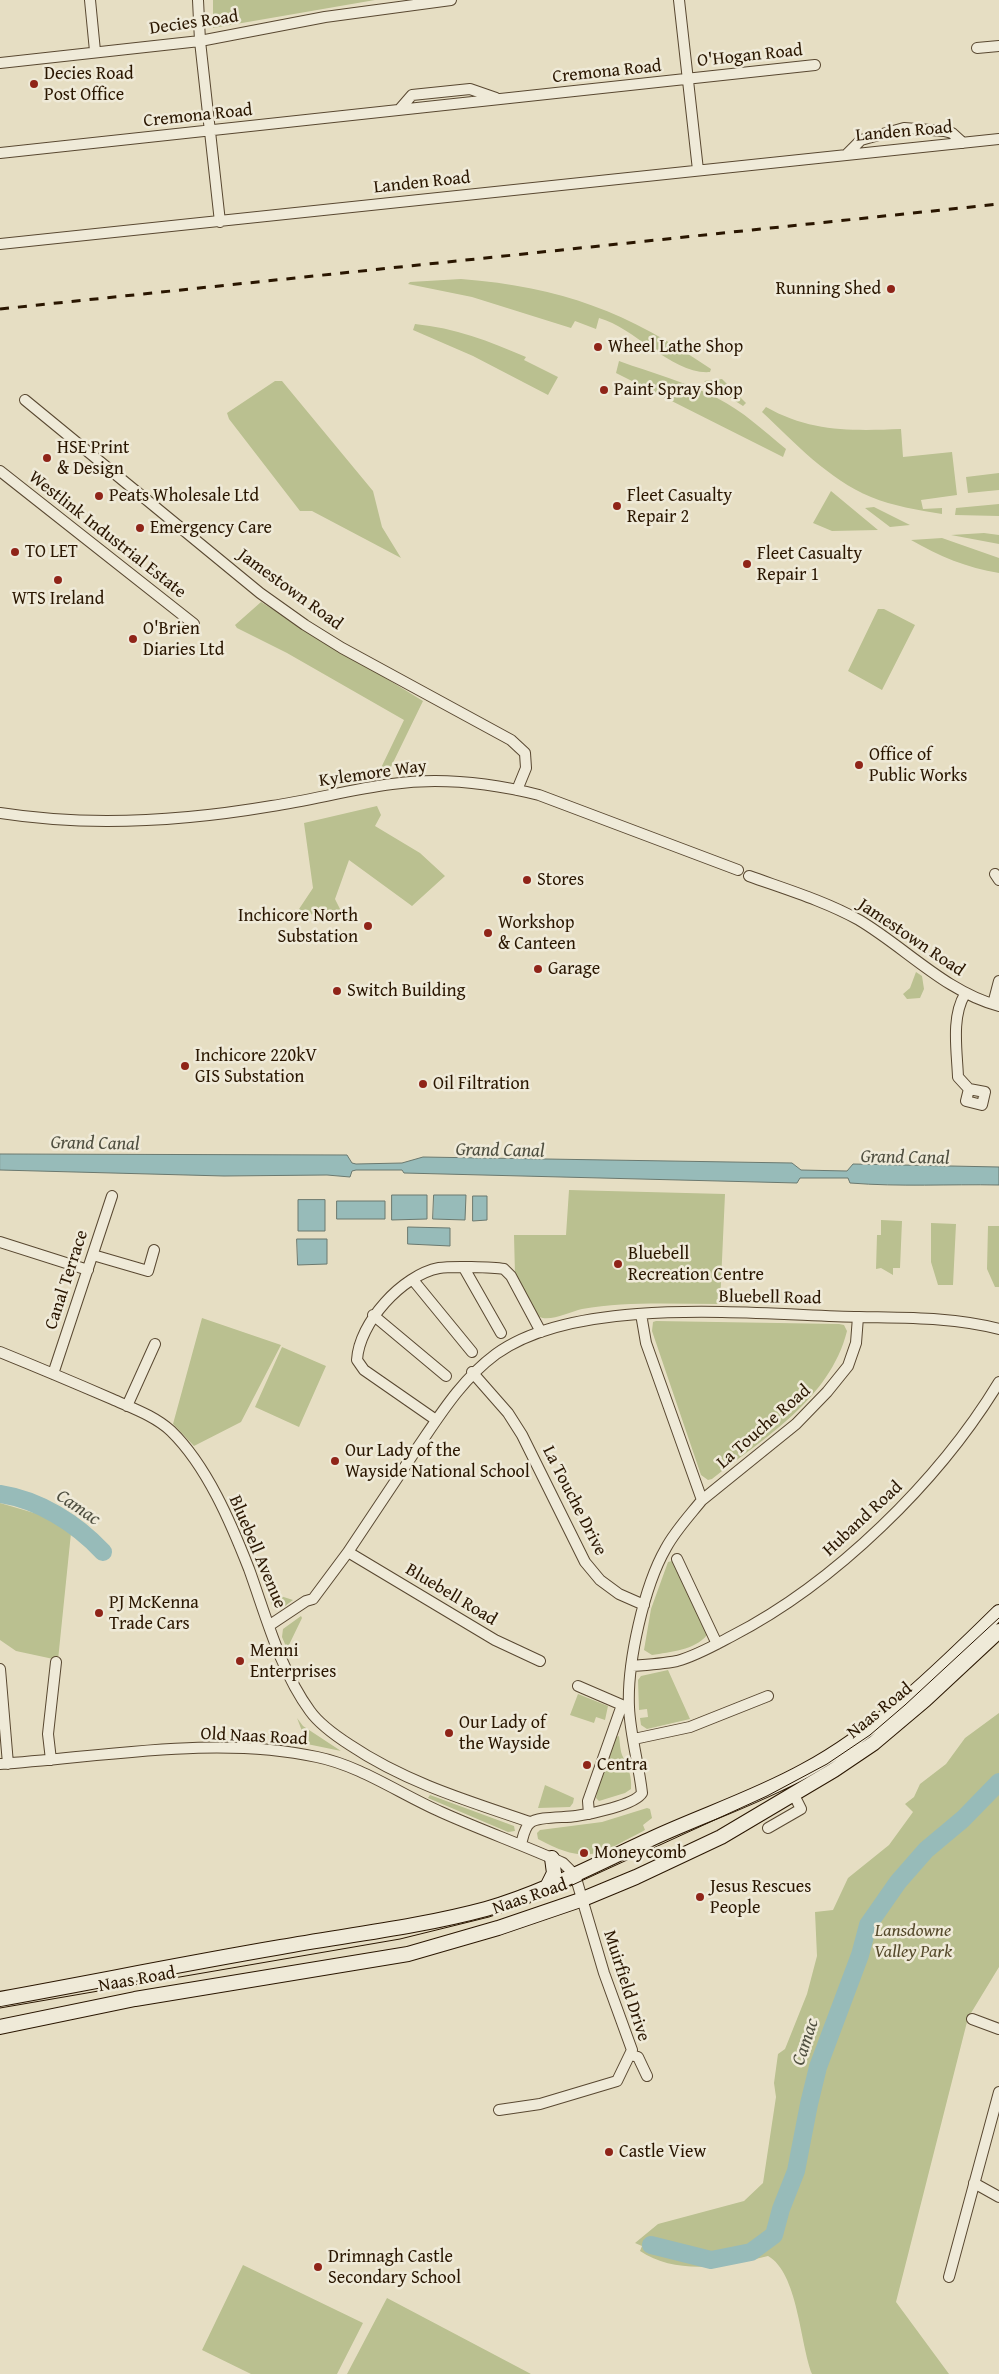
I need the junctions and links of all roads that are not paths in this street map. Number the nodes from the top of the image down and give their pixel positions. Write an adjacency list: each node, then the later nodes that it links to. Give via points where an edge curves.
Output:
1 (90, 0): 8 (street)
2 (198, 0): 5 (street)
3 (451, 0): 5 (street, Decies Road, via 325,16)
4 (679, 0): 11 (street, O'Hogan Road)
5 (200, 41): 8 (street, Decies Road); 12 (street)
6 (999, 46): 7 (street)
7 (977, 48)
8 (95, 51): 9 (street, Decies Road)
9 (0, 62)
10 (815, 65): 11 (street, O'Hogan Road)
11 (688, 79): 12 (street, Cremona Road); 17 (street, O'Hogan Road)
12 (211, 130): 15 (street, Cremona Road); 18 (street)
13 (999, 139): 14 (street, Landen Road)
14 (963, 143): 16 (street, Landen Road); 16 (street, Landen Road, via 952,133 904,128 862,140)
15 (0, 154)
16 (847, 154): 17 (street, Landen Road)
17 (698, 170): 18 (street, Landen Road)
18 (220, 222): 19 (street, Landen Road)
19 (0, 244)
20 (26, 400): 23 (street, Jamestown Road, via 260,592 305,625 511,740 525,753 526,768)
21 (0, 471): 22 (street, Westlink Industrial Estate)
22 (194, 624)
23 (517, 790): 24 (street, Kylemore Way, via 462,782 419,781 264,808 162,818 69,819); 25 (street, Kylemore Way, via 552,800)
24 (0, 813)
25 (738, 870)
26 (749, 876): 28 (street, Jamestown Road, via 859,920)
27 (999, 981): 29 (street)
28 (965, 994): 29 (street, Jamestown Road); 30 (street, via 957,1018 957,1057 958,1077)
29 (996, 1005)
30 (969, 1088)
31 (112, 1196): 34 (street, Canal Terrace)
32 (0, 1242): 36 (street)
33 (154, 1250): 34 (street, via 148,1271)
34 (93, 1255): 36 (street, Canal Terrace)
35 (464, 1268): 37 (street, via 440,1268); 42 (street, via 507,1271); 43 (street)
36 (88, 1270): 48 (street, Canal Terrace)
37 (413, 1280): 39 (street); 46 (street)
38 (641, 1314): 40 (street, Bluebell Road); 42 (street, Bluebell Road, via 599,1318); 53 (street, La Touche Road, via 646,1343)
39 (373, 1315): 49 (street); 52 (street, via 357,1355 359,1365)
40 (858, 1317): 41 (street, Bluebell Road, via 940,1319); 53 (street, La Touche Road, via 856,1343 848,1366 827,1392 796,1424)
41 (999, 1329)
42 (541, 1332): 47 (street, Bluebell Road, via 498,1353)
43 (501, 1333)
44 (154, 1344): 51 (street)
45 (0, 1352): 48 (street, Bluebell Avenue)
46 (472, 1352)
47 (472, 1372): 52 (street, Bluebell Road); 56 (street, La Touche Drive, via 508,1413 522,1435 585,1562 618,1594)
48 (53, 1374): 51 (street, Bluebell Avenue)
49 (446, 1376)
50 (999, 1382): 60 (street, Huband Road, via 924,1484 884,1523 816,1584 750,1627)
51 (127, 1406): 58 (street, Bluebell Avenue, via 168,1428 192,1457 232,1529)
52 (436, 1420): 54 (street, Bluebell Road)
53 (702, 1500): 56 (street, La Touche Road, via 665,1549)
54 (348, 1552): 58 (street, Bluebell Road, via 313,1599); 61 (street, Bluebell Road, via 495,1640)
55 (677, 1559): 60 (street)
56 (644, 1605): 63 (street, La Touche Road)
57 (999, 1612): 80 (main road, Naas Road, via 894,1709 821,1762 773,1787 652,1838)
58 (270, 1624): 71 (street, Bluebell Avenue, via 291,1679 315,1717 366,1756)
59 (999, 1631): 72 (main road, Naas Road, via 874,1743)
60 (717, 1644): 63 (street, Huband Road, via 677,1660)
61 (540, 1661)
62 (56, 1662): 69 (street, via 48,1734)
63 (631, 1666): 67 (street, La Touche Road)
64 (0, 1669): 70 (street)
65 (578, 1686): 67 (street)
66 (768, 1696): 68 (street, via 690,1727)
67 (625, 1706): 68 (street, La Touche Road); 75 (street, La Touche Road, via 588,1800)
68 (634, 1738): 73 (street, La Touche Road, via 642,1793)
69 (52, 1760): 70 (street, Old Naas Road); 74 (street, Old Naas Road, via 146,1750 227,1749 296,1753 343,1764)
70 (4, 1764)
71 (425, 1785): 74 (street); 76 (street, Bluebell Avenue)
72 (793, 1793): 77 (street, via 801,1809); 82 (main road, Naas Road, via 720,1837)
73 (639, 1798): 75 (street, Bluebell Avenue)
74 (417, 1800): 78 (street, Old Naas Road)
75 (589, 1814): 76 (street, Bluebell Avenue)
76 (530, 1822): 78 (street)
77 (768, 1828)
78 (521, 1844): 79 (street, Old Naas Road)
79 (552, 1858): 80 (street, Old Naas Road); 81 (main road, via 554,1873)
80 (576, 1875): 81 (main road, Naas Road); 82 (street)
81 (547, 1888): 83 (main road, Naas Road, via 486,1909 422,1924 191,1962)
82 (583, 1899): 85 (main road, Naas Road, via 408,1954 135,1999); 87 (street, Muirfield Drive, via 604,1973 632,2046)
83 (0, 1999)
84 (972, 2019): 86 (street)
85 (0, 2027)
86 (999, 2029)
87 (631, 2054): 88 (street, Muirfield Drive, via 638,2057); 90 (street, via 617,2081 540,2104)
88 (647, 2076)
89 (999, 2092): 91 (street)
90 (499, 2110)
91 (974, 2183): 92 (street); 93 (street)
92 (999, 2197)
93 (949, 2277)

